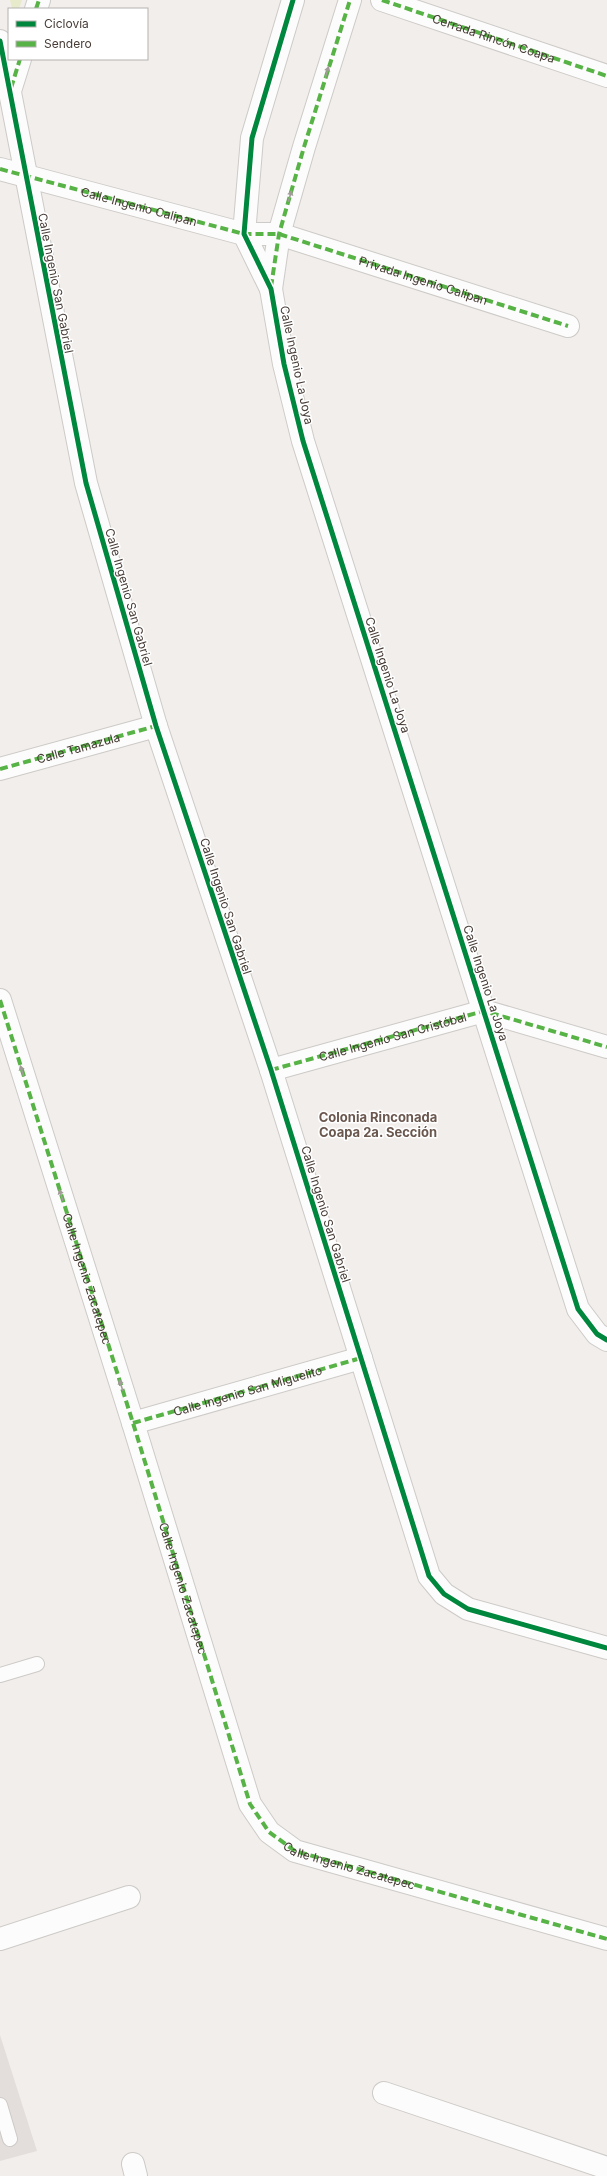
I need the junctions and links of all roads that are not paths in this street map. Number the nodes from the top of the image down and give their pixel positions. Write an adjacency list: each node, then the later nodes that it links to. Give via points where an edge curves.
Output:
1 (292, 0): 10 (street, via 252,138)
2 (350, 0): 11 (street, Calle Ingenio La Joya, one-way to 2)
3 (382, 0): 6 (street, Cerrada Rincón Coapa)
4 (0, 41): 7 (street, Calle Ingenio San Gabriel)
5 (20, 60): 7 (street)
6 (607, 76)
7 (9, 94): 9 (street, Calle Ingenio San Gabriel)
8 (0, 168): 9 (street, Calle Ingenio Calipan)
9 (25, 176): 10 (street, Calle Ingenio Calipan); 14 (street, Calle Ingenio San Gabriel, via 86,483)
10 (244, 234): 11 (street, Calle Ingenio Calipan); 12 (street, Calle Ingenio La Joya)
11 (279, 234): 12 (street, Calle Ingenio La Joya); 13 (street, Privada Ingenio Calipan)
12 (271, 289): 17 (street, Calle Ingenio La Joya, via 284,364 303,441)
13 (568, 326)
14 (156, 726): 15 (street, Calle Tamazula); 19 (street, Calle Ingenio San Gabriel)
15 (0, 769)
16 (0, 1000): 22 (street, Calle Ingenio Zacatepec, one-way to 16)
17 (484, 1011): 18 (street); 19 (street, Calle Ingenio San Cristóbal); 20 (street, Calle Ingenio La Joya, via 578,1310 597,1334)
18 (607, 1047)
19 (271, 1070): 21 (street, Calle Ingenio San Gabriel)
20 (607, 1340)
21 (361, 1358): 22 (street, Calle Ingenio San Miguelito); 23 (street, Calle Ingenio San Gabriel, via 429,1576 444,1594 468,1609)
22 (133, 1423): 28 (street, Calle Ingenio Zacatepec, via 250,1804 269,1832 295,1851)
23 (607, 1648)
24 (37, 1664): 25 (lane)
25 (0, 1674)
26 (129, 1897): 27 (street)
27 (0, 1939)
28 (607, 1939)
29 (384, 2093): 32 (street)
30 (0, 2105): 31 (lane)
31 (10, 2139)
32 (607, 2168)

